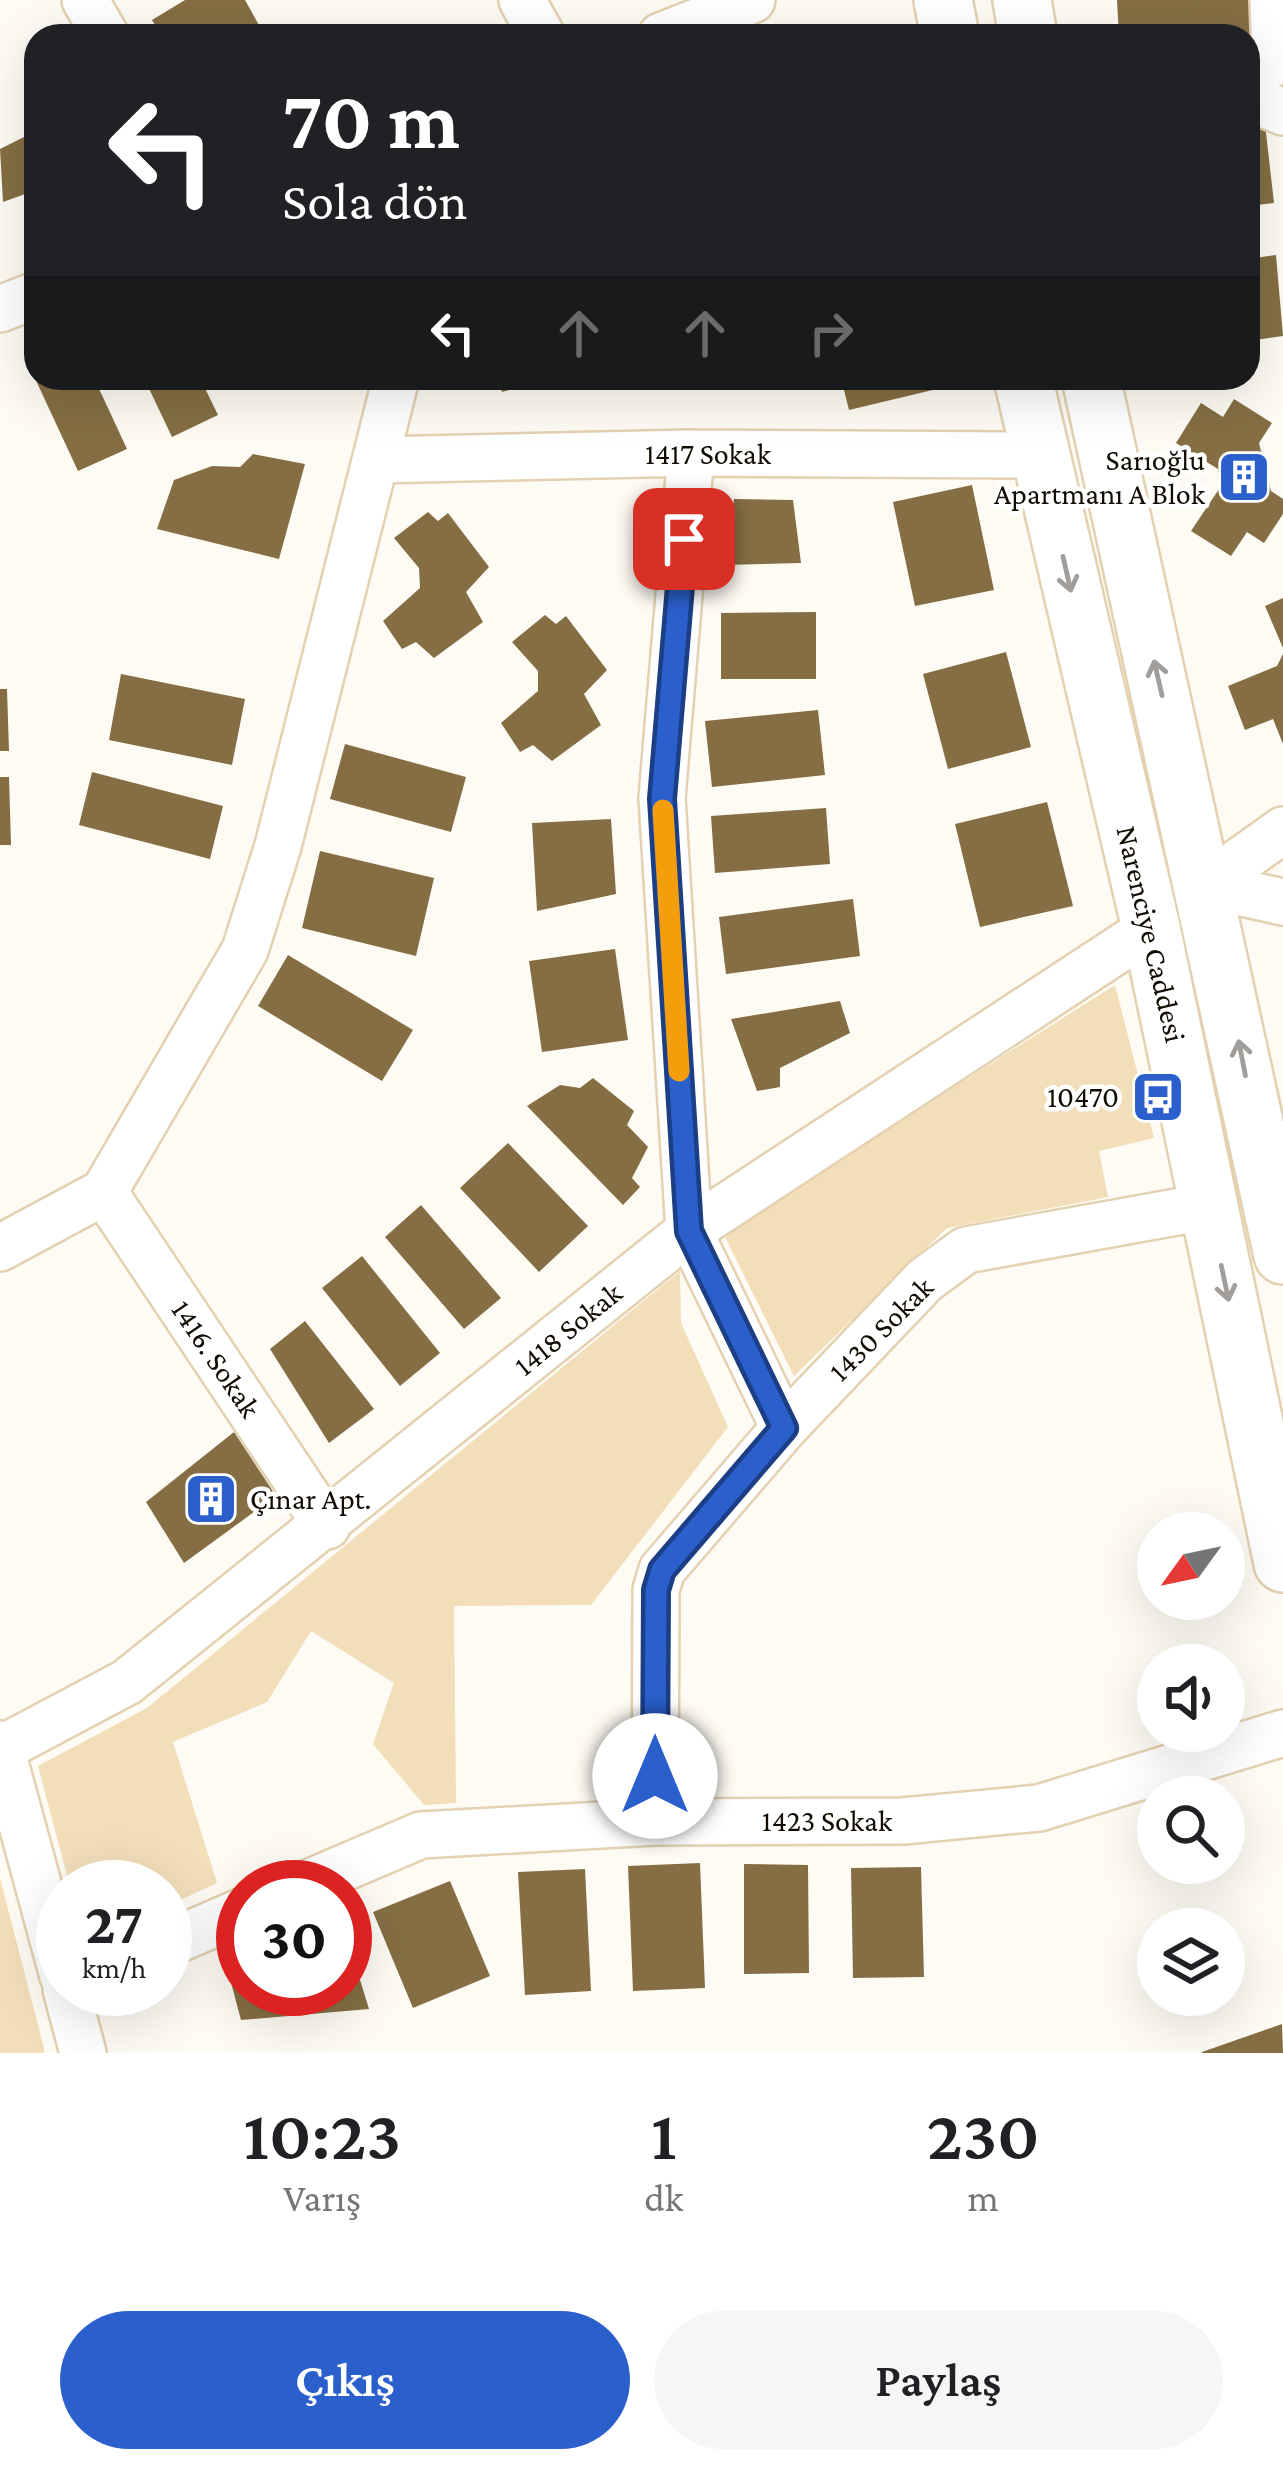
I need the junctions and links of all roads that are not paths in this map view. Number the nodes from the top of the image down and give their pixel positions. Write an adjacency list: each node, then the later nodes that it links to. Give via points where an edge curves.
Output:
1 (752, 0): 3 (street)
2 (1273, 0): 4 (street, via 1275,55)
3 (692, 24)
4 (1260, 68)
5 (394, 390): 10 (street)
6 (1026, 390): 9 (main road, Narenciye Caddesi)
7 (1094, 390): 12 (main road, Narenciye Caddesi, one-way to 7)
8 (691, 453): 9 (street, 1417 Sokak); 10 (street, 1417 Sokak); 18 (street, via 662,799)
9 (1039, 454): 14 (main road, Narenciye Caddesi, one-way to 14)
10 (376, 460): 16 (street, via 245,950)
11 (1283, 830): 12 (street)
12 (1206, 885): 13 (street); 15 (main road, Narenciye Caddesi, one-way to 12)
13 (1283, 902)
14 (1150, 928): 17 (main road, Narenciye Caddesi); 18 (street, 1418 Sokak)
15 (1274, 1166): 20 (main road, Narenciye Caddesi)
16 (104, 1192): 19 (street); 22 (street, 1416. Sokak)
17 (1210, 1207): 21 (street, 1430 Sokak, via 966,1250 925,1280); 23 (main road, Narenciye Caddesi, one-way to 23)
18 (689, 1231): 21 (street); 22 (street, 1418 Sokak)
19 (0, 1248)
20 (1283, 1255)
21 (784, 1428): 26 (street, 1430 Sokak, via 662,1570)
22 (327, 1526): 25 (street, 1418 Sokak, via 127,1682)
23 (1283, 1563)
24 (1283, 1732): 26 (street, 1423 Sokak, via 1040,1808 903,1821)
25 (1, 1746): 28 (street)
26 (655, 1822): 27 (street, 1423 Sokak, via 421,1835)
27 (362, 1860)
28 (36, 1876)
29 (74, 2016): 30 (street)
30 (83, 2053)

